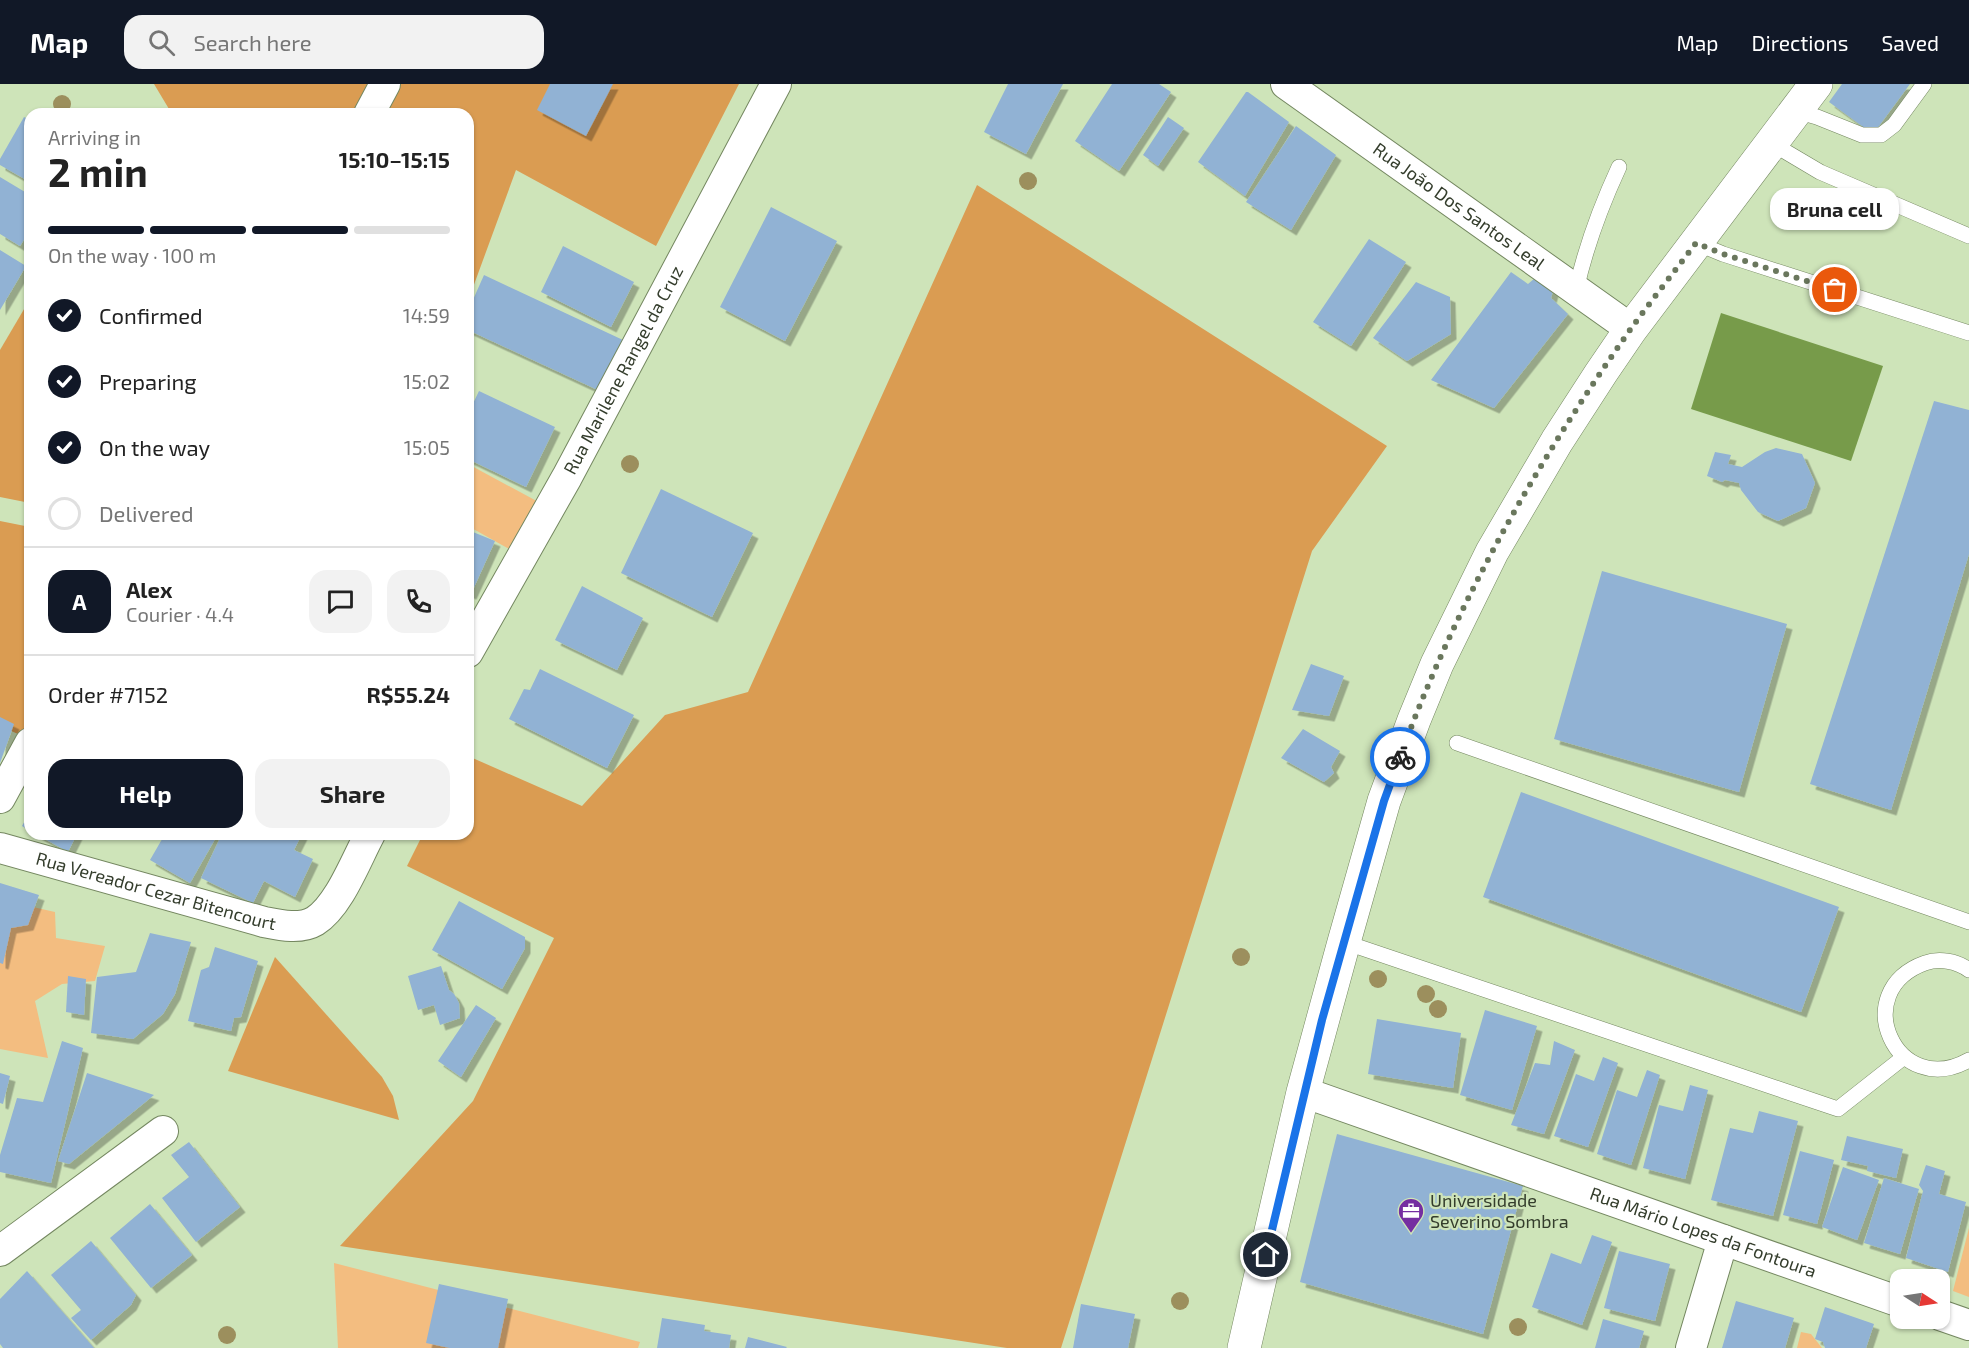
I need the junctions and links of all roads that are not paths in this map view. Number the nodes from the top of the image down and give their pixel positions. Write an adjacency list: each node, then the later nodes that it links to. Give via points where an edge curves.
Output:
1 (385, 84): 6 (street)
2 (776, 84): 15 (street, Rua Marilene Rangel da Cruz, via 567,477)
3 (1286, 84): 12 (street, Rua João Dos Santos Leal)
4 (1816, 84): 7 (main road)
5 (1924, 84): 7 (lane, via 1894,125 1881,135 1862,135)
6 (372, 108)
7 (1796, 111): 8 (main road)
8 (1771, 143): 10 (lane, via 1820,172); 11 (main road)
9 (1618, 167): 12 (lane, via 1598,211)
10 (1969, 236)
11 (1696, 243): 13 (main road); 14 (lane)
12 (1576, 290): 13 (street, Rua João Dos Santos Leal)
13 (1631, 329): 22 (main road, via 1513,515 1437,664 1384,801)
14 (1969, 333)
15 (474, 641)
16 (1457, 743): 21 (lane)
17 (24, 753): 18 (street)
18 (0, 798)
19 (367, 840): 20 (street, Rua Vereador Cezar Bitencourt, via 329,909 313,922 289,927)
20 (0, 848)
21 (1969, 922)
22 (1344, 942): 24 (lane, via 1838,1109); 26 (main road)
23 (1969, 970): 24 (lane, via 1947,961 1930,961 1899,978 1885,1010 1886,1027)
24 (1904, 1057): 25 (lane, via 1937,1070)
25 (1969, 1060)
26 (1304, 1092): 28 (street, Rua Mário Lopes da Fontoura); 33 (main road)
27 (163, 1131): 29 (street)
28 (1723, 1240): 30 (street, Rua Mário Lopes da Fontoura); 34 (street)
29 (0, 1251)
30 (1890, 1298)
31 (1950, 1319): 32 (street)
32 (1969, 1326)
33 (1244, 1348)
34 (1691, 1348)

